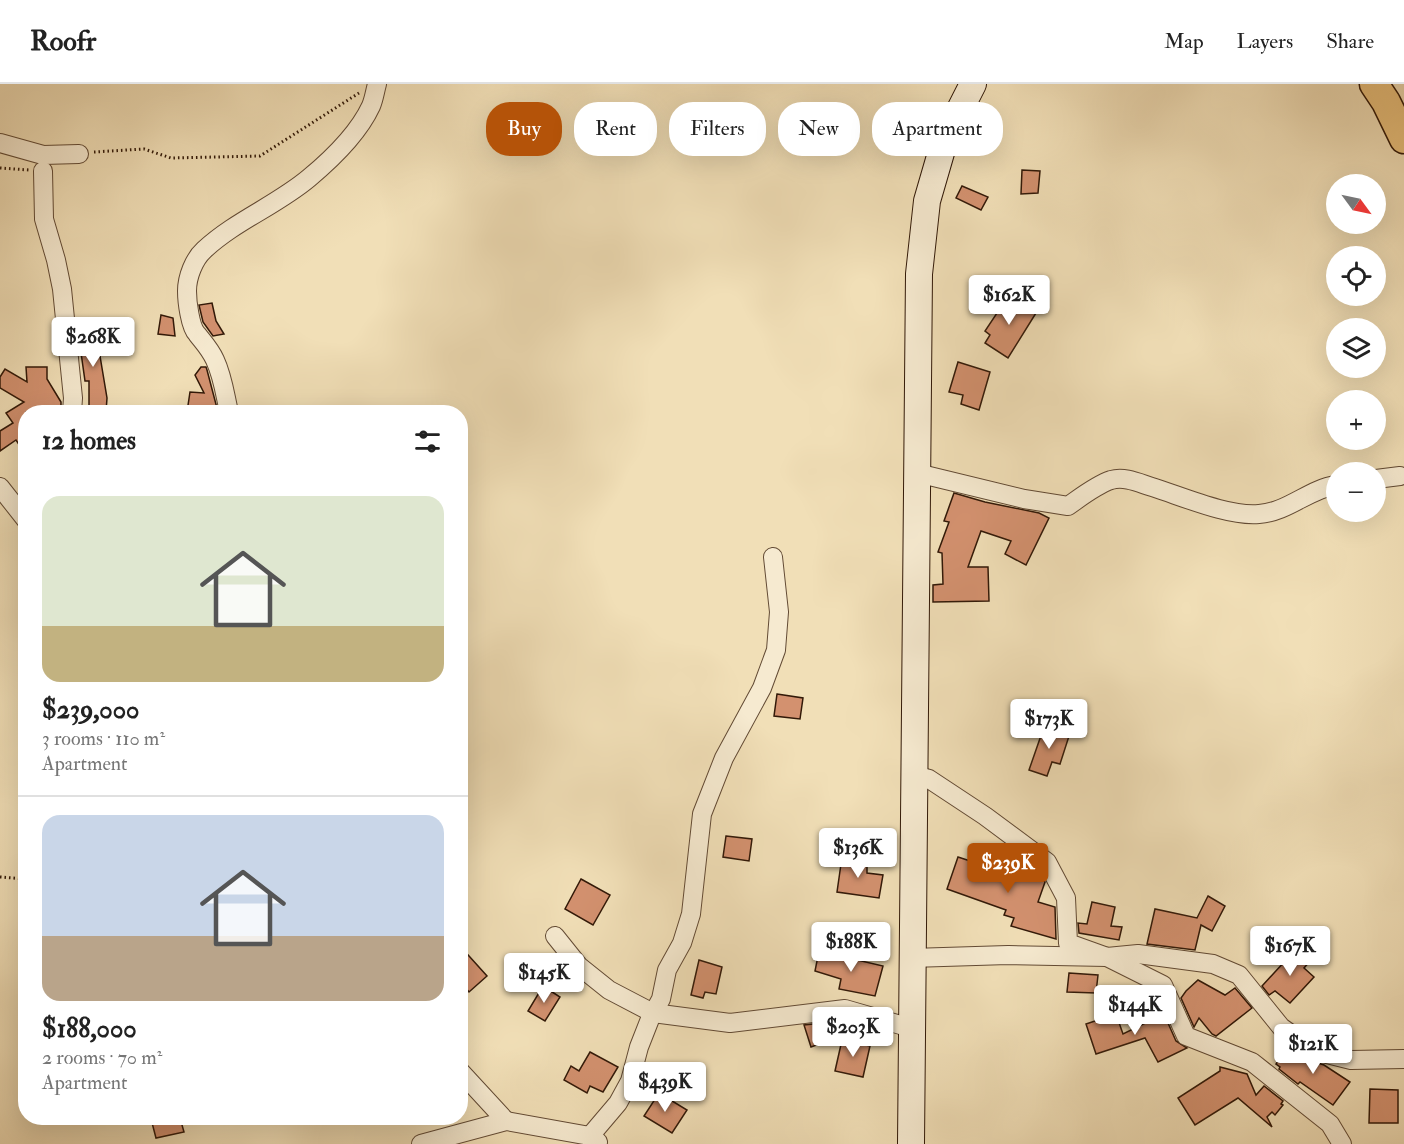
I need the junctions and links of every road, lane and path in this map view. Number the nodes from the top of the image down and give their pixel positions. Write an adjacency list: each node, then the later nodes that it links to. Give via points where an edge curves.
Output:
1 (973, 84): 11 (street, via 945,140 927,201 919,274)
2 (1374, 84): 4 (main road)
3 (370, 87): 6 (path, via 260,156 171,158 144,149); 10 (street, via 372,105 357,130 332,157 292,191 203,251 188,276 188,303 195,333 216,361)
4 (1404, 139)
5 (0, 143): 6 (street, via 43,155)
6 (79, 154)
7 (0, 168): 8 (path)
8 (43, 171): 9 (street, via 44,219 62,289)
9 (72, 405)
10 (228, 405)
11 (917, 473): 15 (street, via 1068,506 1112,480 1130,480 1228,511 1258,514 1282,510); 18 (street)
12 (1400, 476): 13 (street)
13 (1386, 478)
14 (0, 487): 16 (street)
15 (1326, 487)
16 (18, 510)
17 (772, 557): 24 (street, via 779,612 776,650 702,814 691,914)
18 (914, 775): 22 (street, via 930,779 1047,862 1066,898 1068,943); 23 (street)
19 (0, 877): 20 (path)
20 (18, 878)
21 (555, 936): 24 (street, via 579,966 609,990)
22 (1107, 957): 23 (street); 26 (street, via 1138,954 1213,964 1239,975 1281,1027 1315,1051 1352,1060); 32 (street, via 1163,985 1186,1036 1252,1062 1330,1124)
23 (911, 958): 25 (street)
24 (653, 1013): 25 (street, via 730,1023 845,1009); 29 (street, via 630,1081)
25 (911, 1029): 31 (street)
26 (1404, 1059)
27 (468, 1080): 28 (street)
28 (506, 1121): 29 (street); 30 (street)
29 (596, 1140)
30 (421, 1144)
31 (911, 1144)
32 (1342, 1144)

